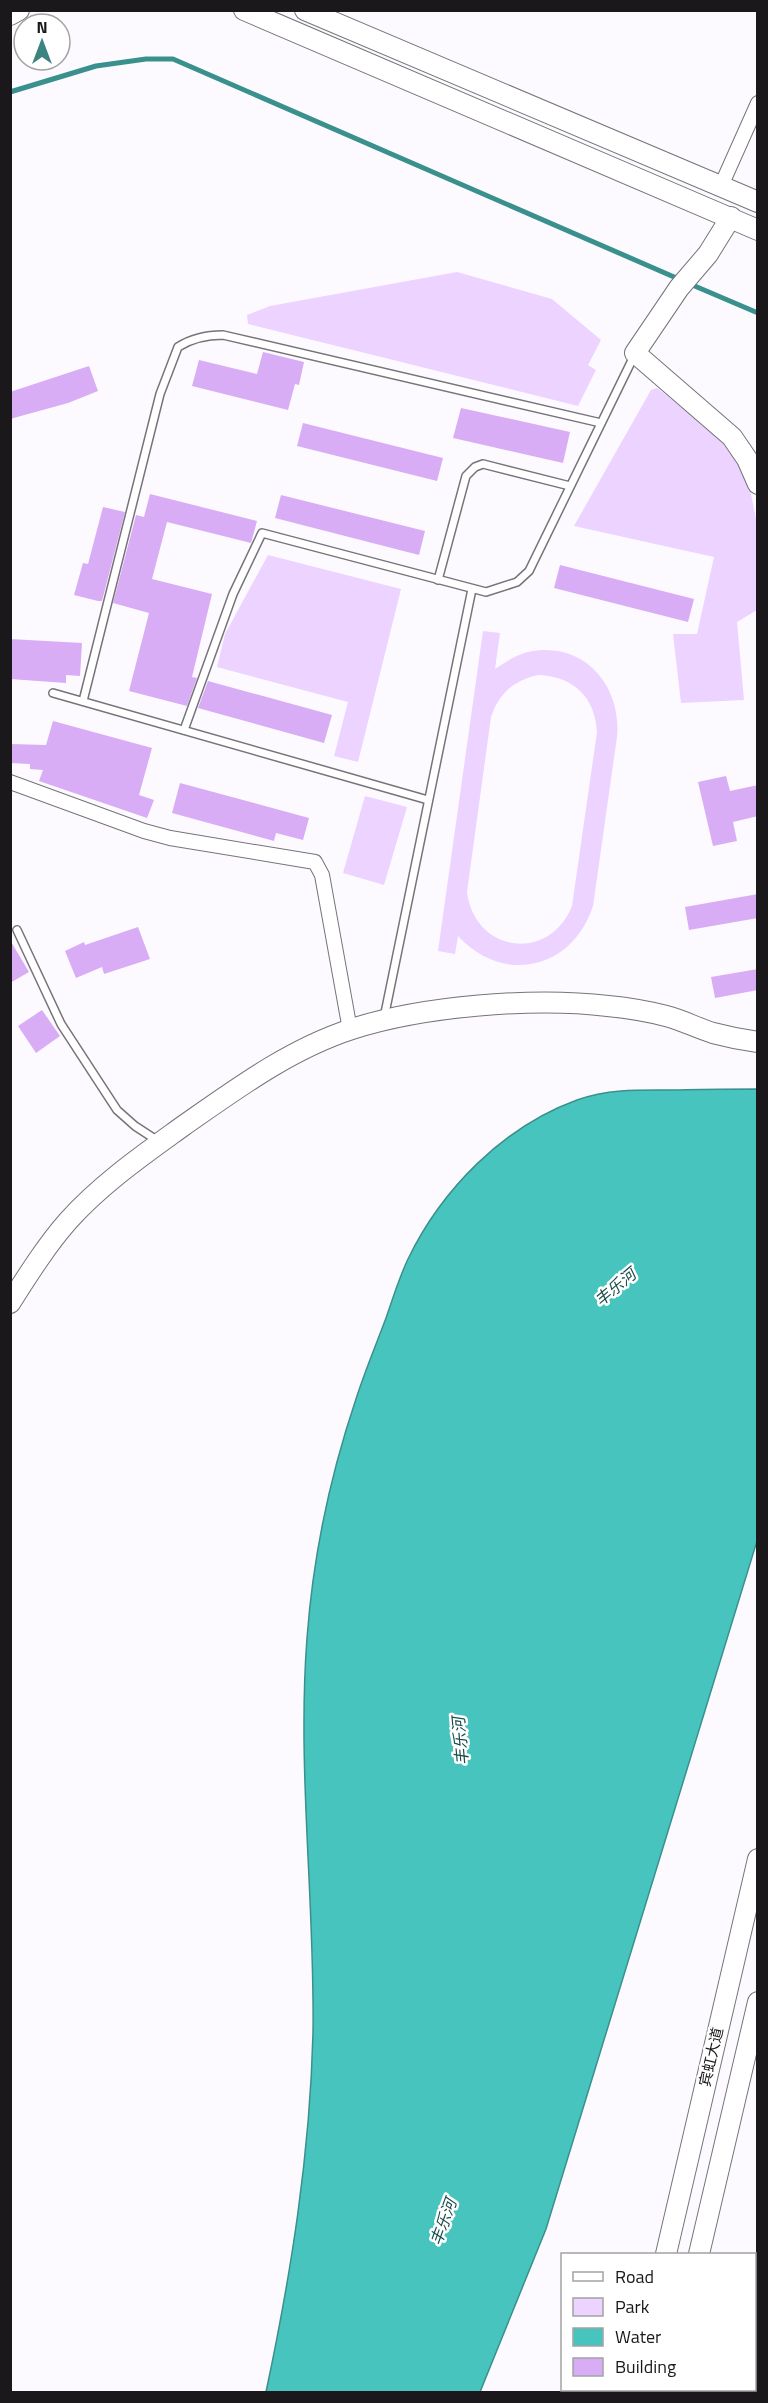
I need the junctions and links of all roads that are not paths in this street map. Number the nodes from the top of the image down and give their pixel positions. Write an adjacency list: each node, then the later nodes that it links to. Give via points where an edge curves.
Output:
1 (19, 10): 4 (main road)
2 (244, 10): 8 (main road)
3 (305, 10): 6 (main road)
4 (10, 15)
5 (758, 103): 6 (street)
6 (721, 186): 7 (main road)
7 (758, 202)
8 (731, 217): 9 (main road); 10 (main road)
9 (758, 230)
10 (635, 353): 11 (lane); 12 (main road, via 732,437)
11 (601, 423): 13 (lane); 17 (lane, via 223,335 202,336 184,343 178,347 160,394)
12 (758, 484)
13 (570, 486): 14 (lane, via 483,464 475,467 466,476); 15 (lane, via 529,571 509,586 486,592)
14 (438, 580): 15 (lane); 18 (lane, via 262,533 233,594)
15 (472, 589): 20 (lane)
16 (53, 693): 17 (lane)
17 (83, 701): 18 (lane)
18 (184, 730): 20 (lane)
19 (10, 782): 23 (street, via 170,838 315,862 322,875)
20 (428, 800): 22 (lane)
21 (17, 930): 25 (lane, via 61,1024 117,1110)
22 (383, 1020): 23 (main road); 24 (main road, via 460,1008 590,1004 638,1010)
23 (350, 1030): 25 (main road, via 274,1065)
24 (758, 1042)
25 (160, 1143): 26 (main road, via 106,1184 69,1221)
26 (10, 1303)
27 (758, 1859): 29 (main road, 宾虹大道)
28 (758, 2002): 30 (main road)
29 (666, 2253)
30 (699, 2253)

